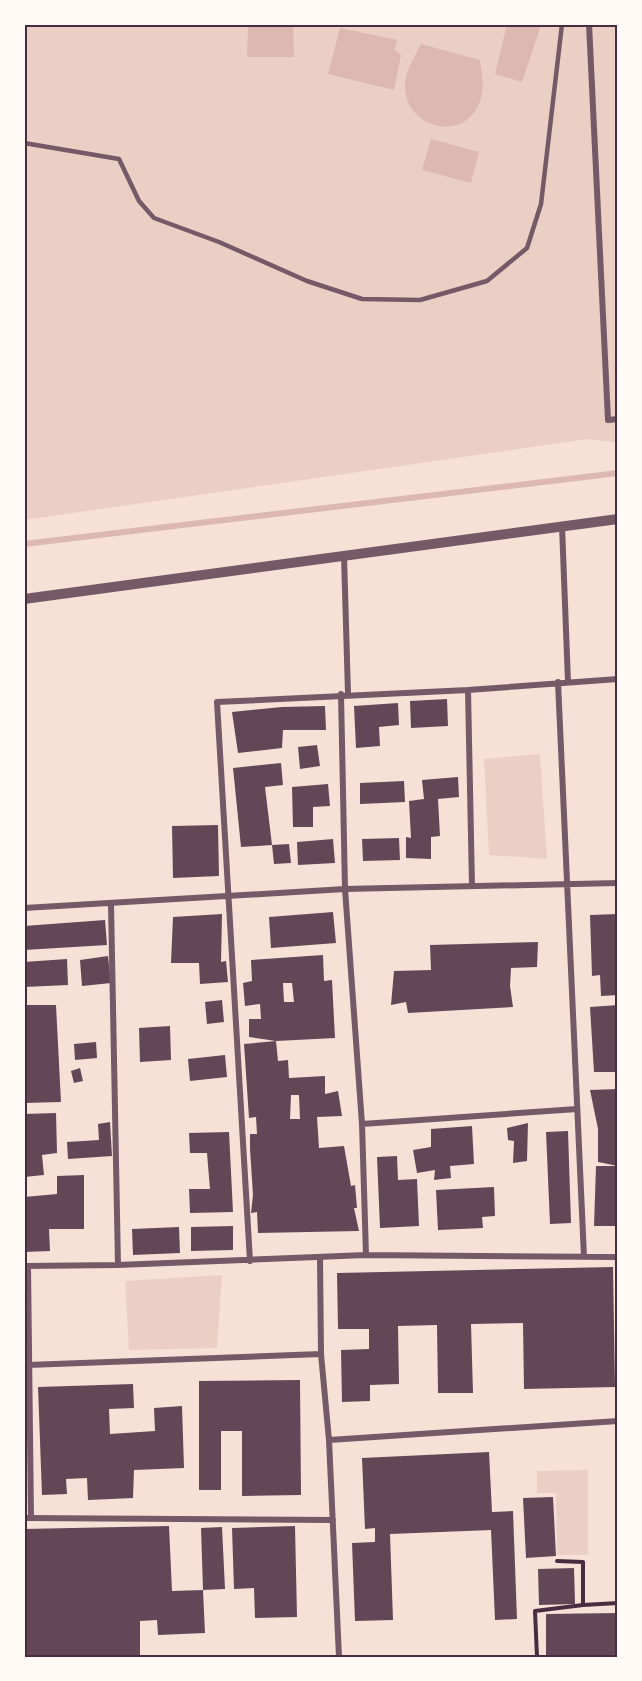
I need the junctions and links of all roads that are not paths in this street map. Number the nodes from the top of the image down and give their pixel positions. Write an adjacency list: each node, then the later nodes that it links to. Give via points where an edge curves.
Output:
1 (562, 24): 3 (lane, via 541,204 527,248 488,281 420,300 362,299 307,282 154,218 139,201 118,159)
2 (589, 24): 4 (street, via 608,420)
3 (24, 143)
4 (618, 419)
5 (618, 519): 6 (street)
6 (562, 526): 7 (street); 11 (street)
7 (344, 556): 8 (street); 13 (street)
8 (24, 598)
9 (618, 679): 11 (street)
10 (558, 682): 11 (street); 12 (street); 15 (street)
11 (568, 682)
12 (468, 690): 13 (street); 16 (street)
13 (344, 694): 17 (street); 18 (street, via 217,702)
14 (618, 883): 15 (street)
15 (568, 884): 16 (street); 21 (street)
16 (472, 886): 17 (street)
17 (345, 889): 18 (street); 22 (street)
18 (229, 895): 19 (street); 27 (street)
19 (111, 904): 20 (street); 28 (street)
20 (24, 908)
21 (577, 1109): 22 (street); 25 (street)
22 (362, 1124): 23 (street)
23 (366, 1256): 24 (street); 25 (street)
24 (320, 1257): 27 (street); 30 (street)
25 (584, 1257): 26 (street)
26 (618, 1257)
27 (250, 1261): 28 (street)
28 (118, 1265): 29 (street)
29 (26, 1266): 31 (street)
30 (321, 1354): 31 (street); 33 (street)
31 (28, 1365): 34 (street)
32 (618, 1421): 33 (street)
33 (329, 1440): 35 (street)
34 (28, 1518): 35 (street)
35 (333, 1520): 36 (street)
36 (339, 1657)

